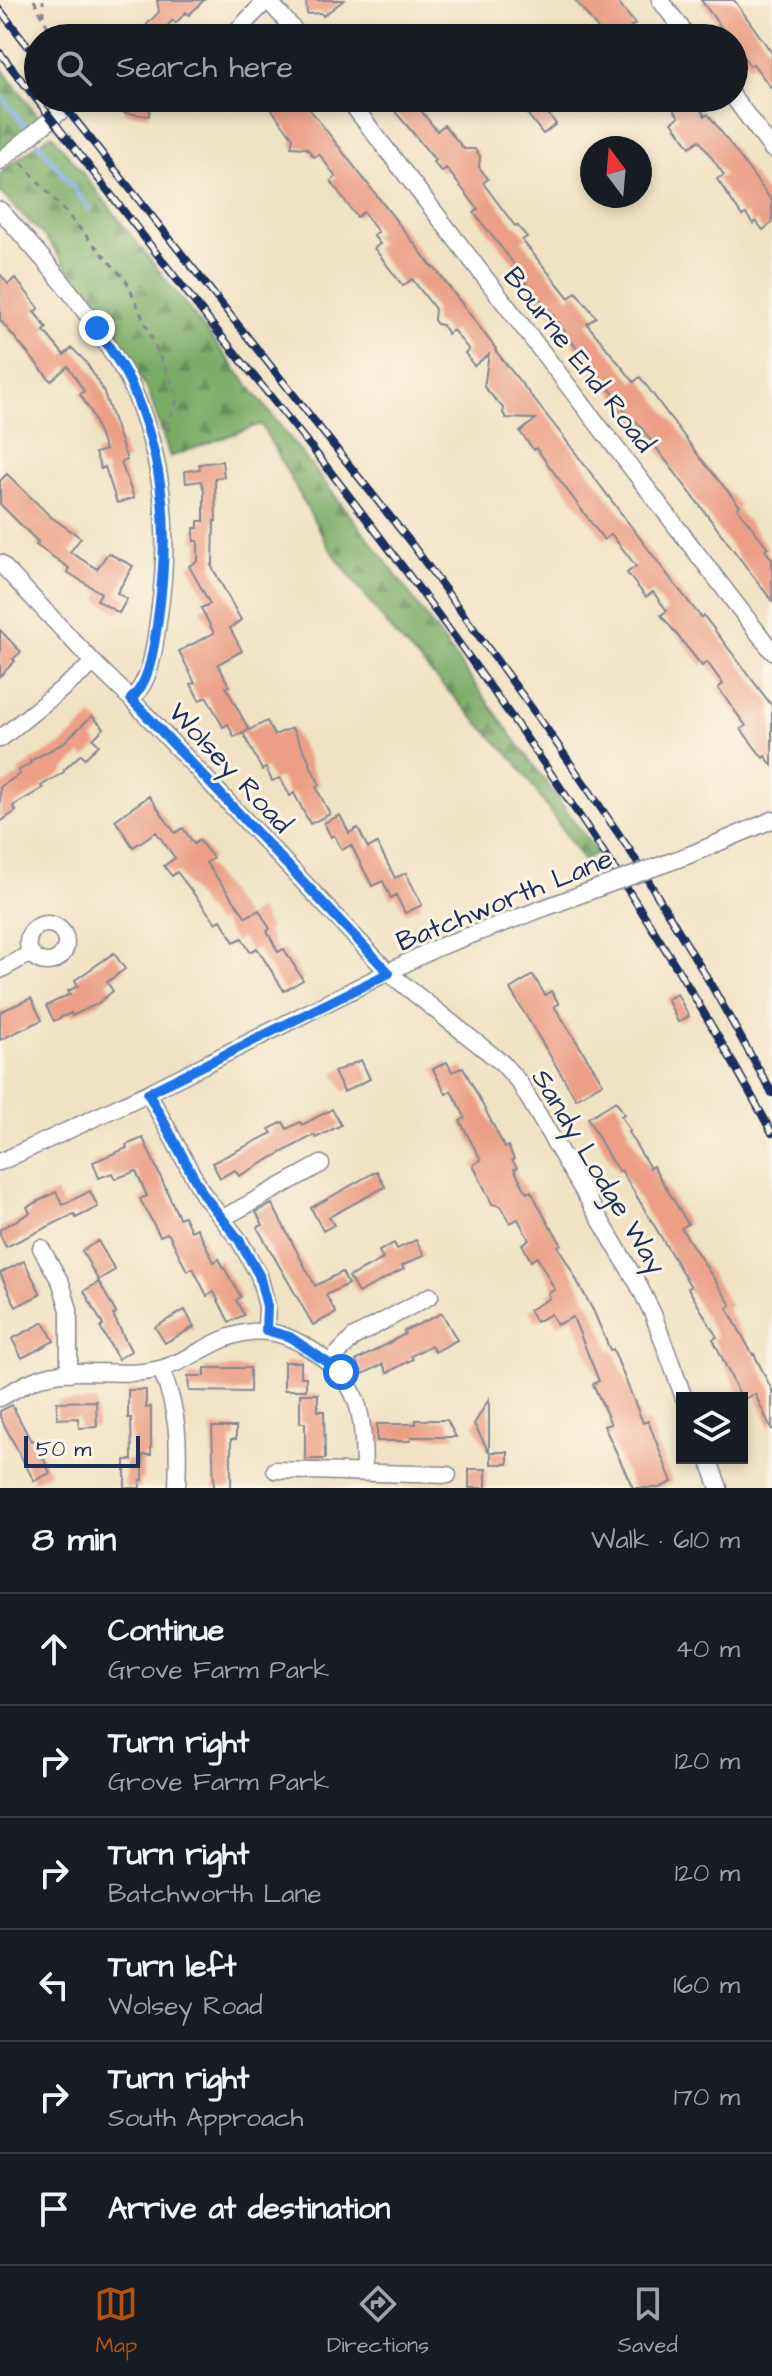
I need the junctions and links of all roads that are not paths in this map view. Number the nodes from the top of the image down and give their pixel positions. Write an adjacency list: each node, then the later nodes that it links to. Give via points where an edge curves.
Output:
1 (268, 0): 3 (street); 4 (street)
2 (660, 0): 5 (street)
3 (244, 24)
4 (289, 24)
5 (678, 24)
6 (60, 112): 10 (street)
7 (358, 112): 13 (street, Bourne End Road)
8 (744, 112): 9 (street)
9 (772, 149)
10 (6, 156)
11 (0, 210): 15 (street, via 97,328 128,379 155,451 164,512 162,593 143,685)
12 (0, 563): 14 (street, Wolsey Road)
13 (772, 651)
14 (94, 663): 15 (street, Wolsey Road); 16 (street)
15 (131, 699): 20 (street, Wolsey Road)
16 (0, 739)
17 (772, 820): 20 (street, Batchworth Lane, bridge, via 436,948)
18 (31, 953): 19 (street)
19 (0, 970)
20 (389, 973): 21 (street, Batchworth Lane); 31 (street, Sandy Lodge Way, via 519,1082 638,1284)
21 (148, 1093): 22 (street, Batchworth Lane); 24 (street, via 203,1194)
22 (0, 1162)
23 (321, 1164): 24 (street)
24 (223, 1218): 27 (street, via 259,1275 267,1306)
25 (41, 1248): 30 (street, via 69,1310)
26 (430, 1296): 28 (street, via 354,1337)
27 (266, 1330): 28 (street, via 290,1337); 29 (street, via 230,1336)
28 (330, 1362): 35 (street, via 357,1402)
29 (161, 1369): 30 (street); 37 (street, via 177,1417)
30 (69, 1373): 32 (street, via 37,1379)
31 (682, 1392)
32 (0, 1398)
33 (710, 1464): 38 (street)
34 (275, 1470): 35 (street)
35 (364, 1472): 36 (street)
36 (448, 1475)
37 (177, 1488)
38 (719, 1488)

